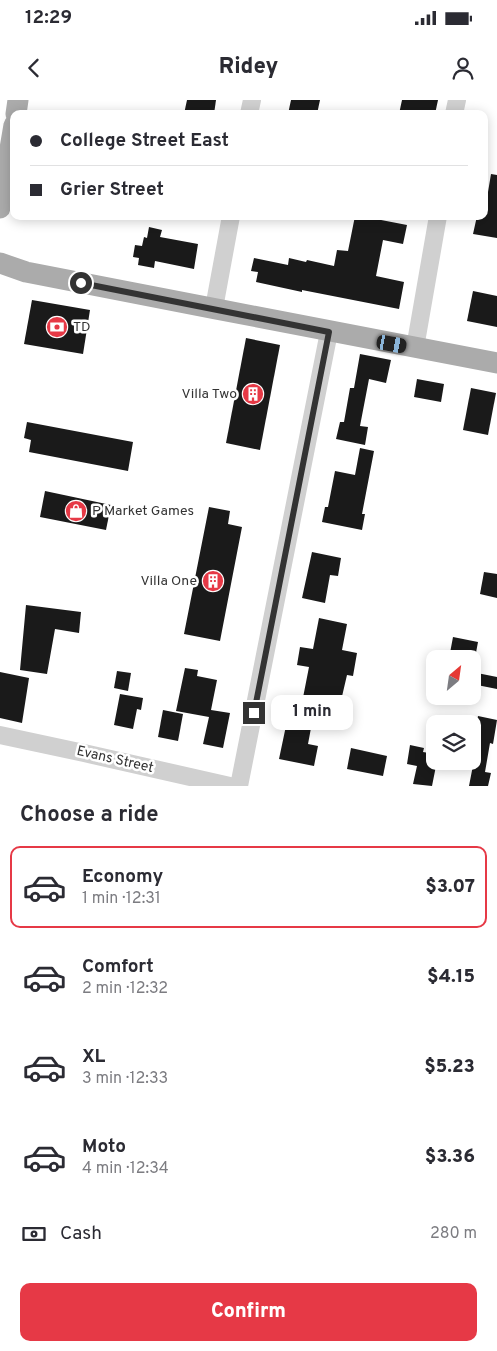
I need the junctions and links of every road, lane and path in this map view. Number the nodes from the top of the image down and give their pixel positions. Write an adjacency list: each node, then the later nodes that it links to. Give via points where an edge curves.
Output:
1 (10, 149): 2 (main road)
2 (0, 208)
3 (229, 220): 6 (street)
4 (437, 220): 8 (street)
5 (0, 263): 6 (main road, via 26,272)
6 (214, 308): 7 (main road)
7 (329, 332): 8 (main road); 12 (street)
8 (414, 348): 9 (main road)
9 (497, 363)
10 (0, 735): 11 (street, Evans Street)
11 (230, 786)
12 (239, 786)

